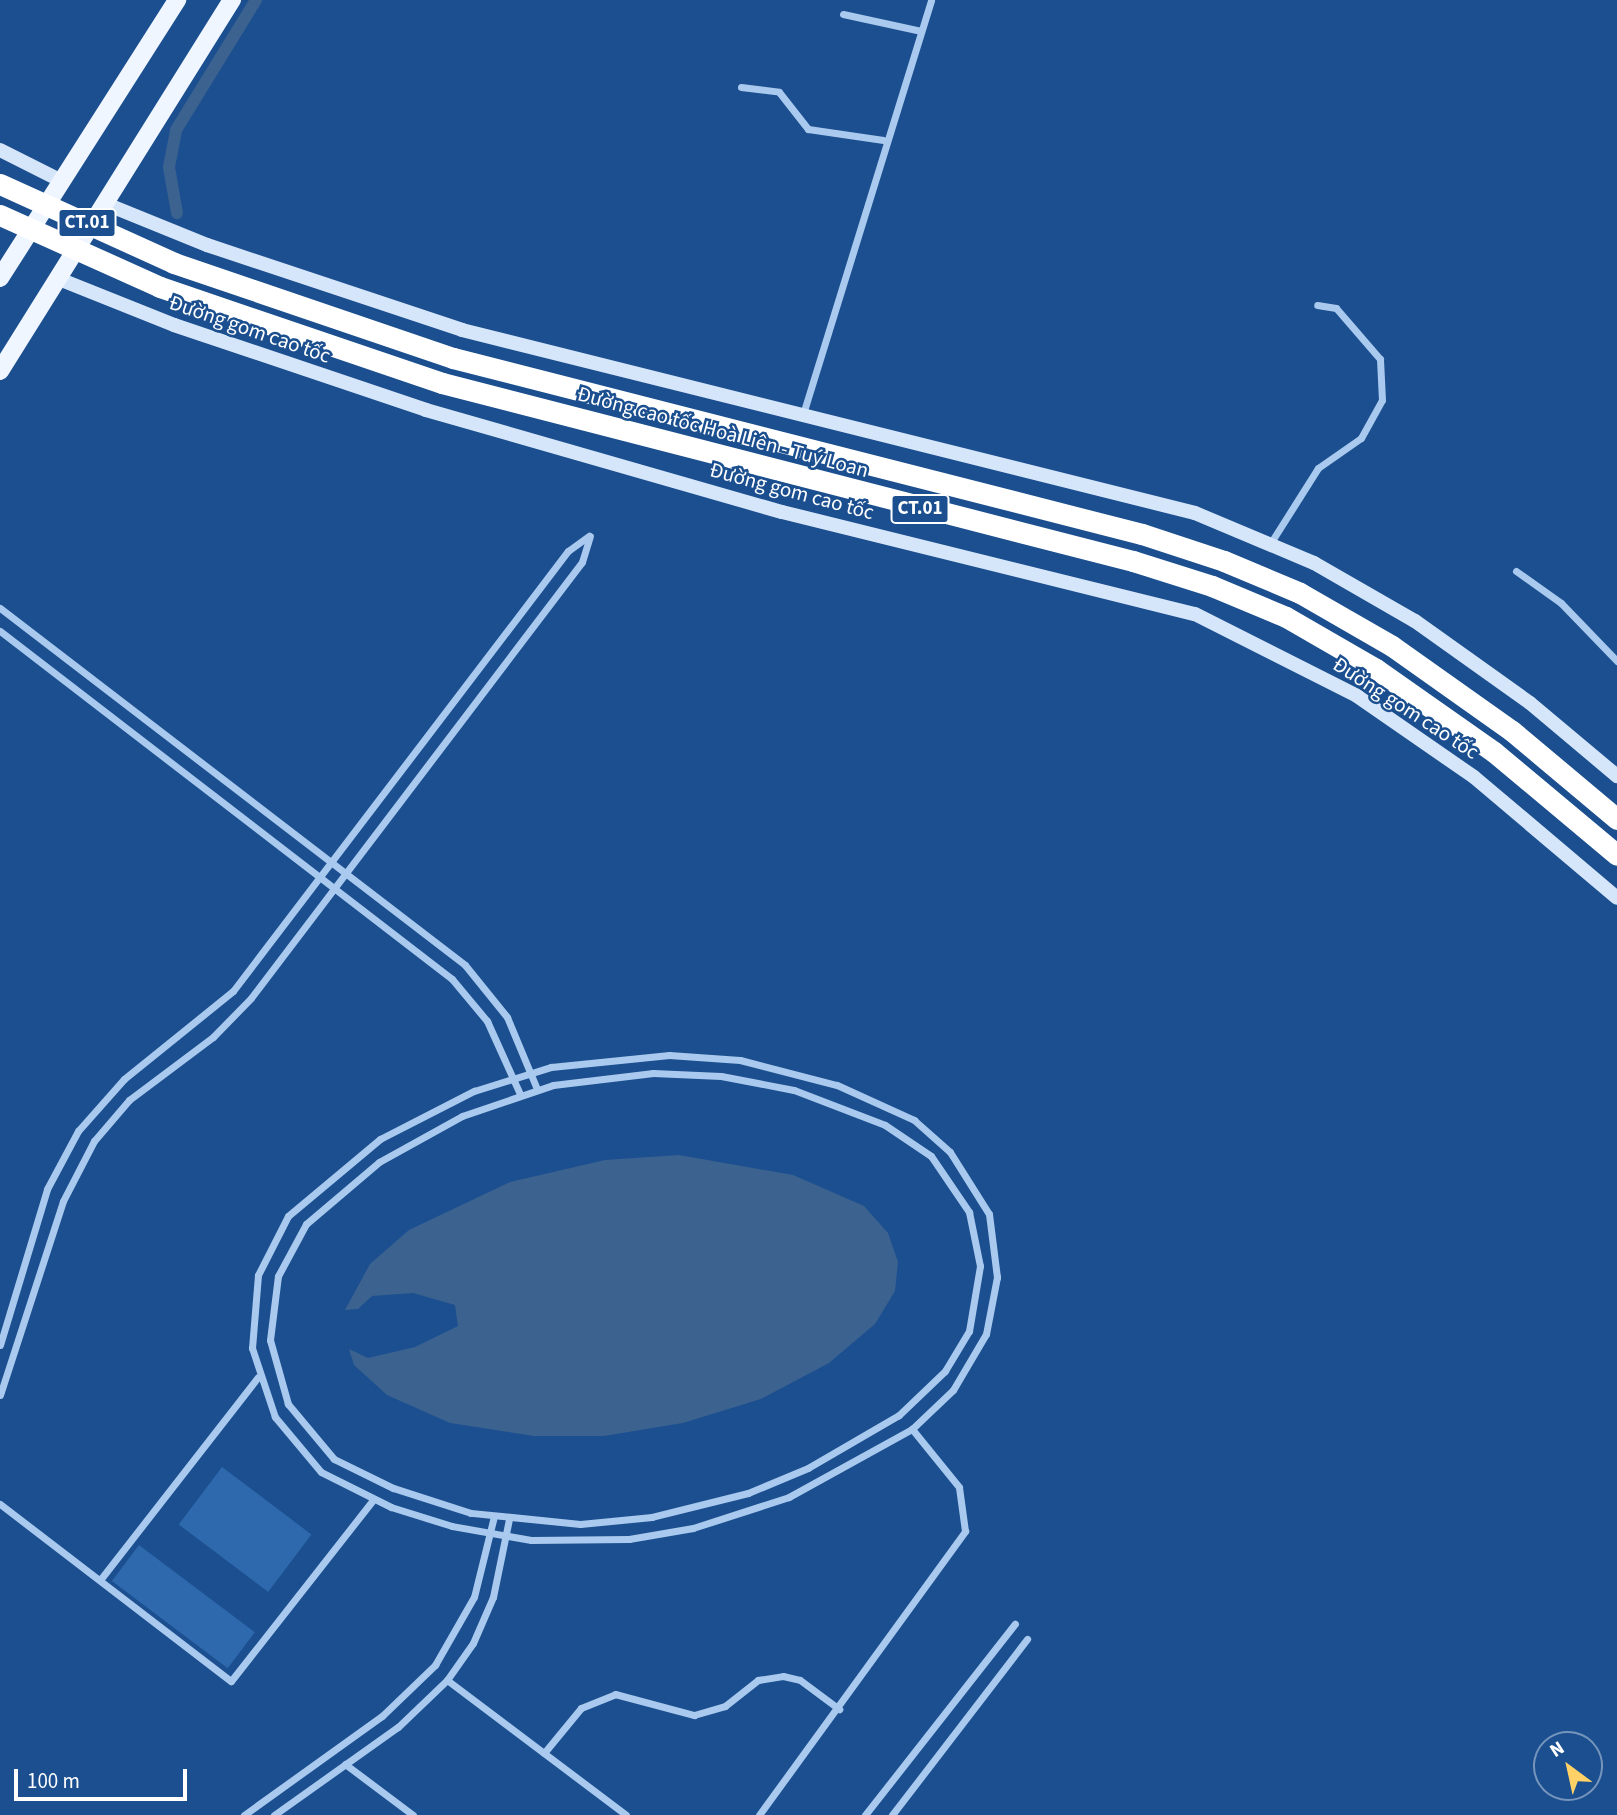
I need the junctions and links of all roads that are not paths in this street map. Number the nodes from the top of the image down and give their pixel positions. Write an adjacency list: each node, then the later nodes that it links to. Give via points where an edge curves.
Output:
1 (177, 0): 9 (main road)
2 (232, 0): 11 (main road)
3 (931, 0): 5 (street)
4 (843, 14): 5 (street)
5 (921, 32): 7 (street)
6 (741, 87): 7 (street, via 779,92 808,129)
7 (883, 140): 17 (street)
8 (0, 150): 9 (main road)
9 (62, 181): 13 (main road)
10 (0, 184): 24 (highway, Đường cao tốc Hoà Liên - Tuý Loan / CT.01, bridge, via 174,263 453,358 833,460 1142,534 1224,561 1300,593 1392,646 1512,731)
11 (106, 204): 14 (main road); 17 (main road, via 207,245 462,330)
12 (0, 215): 25 (highway, Đường cao tốc Hoà Liên - Tuý Loan / CT.01, bridge, via 160,287 442,383 823,485 1133,561 1212,586 1286,617 1376,669 1494,752)
13 (0, 278)
14 (59, 279): 16 (main road); 30 (main road, Đường gom cao tốc, via 138,312 426,410 782,512 1195,614 1357,696 1474,778)
15 (1317, 305): 18 (street, via 1336,308 1380,359 1382,400 1361,438 1318,468)
16 (0, 371)
17 (803, 414): 18 (main road, via 1169,506)
18 (1270, 545): 23 (main road, via 1415,621 1530,703)
19 (1516, 571): 22 (street, via 1561,603)
20 (0, 608): 26 (street)
21 (0, 631): 28 (street)
22 (1617, 661)
23 (1617, 776)
24 (1617, 819)
25 (1617, 855)
26 (331, 861): 27 (street); 27 (street, via 568,551 590,536 582,562); 28 (street)
27 (345, 872): 29 (street); 32 (street, via 483,983)
28 (320, 875): 29 (street); 39 (street, via 224,1000 124,1079 78,1131 47,1189)
29 (335, 886): 33 (street, via 461,987 487,1021); 41 (street, via 242,1009 129,1100 94,1141 63,1200)
30 (1617, 898)
31 (779, 1068): 32 (street, via 712,1057 652,1055); 34 (street); 37 (street, via 875,1100 940,1140 984,1202)
32 (532, 1071): 33 (street); 35 (street)
33 (514, 1076): 36 (street); 40 (street, via 380,1139 288,1216 266,1253 255,1287 251,1338)
34 (775, 1085): 35 (street, via 653,1073); 38 (street, via 871,1118 931,1156 968,1212)
35 (537, 1089): 36 (street)
36 (520, 1094): 45 (street, via 412,1141 327,1202 284,1261 270,1328 282,1392 303,1426 334,1459 402,1492)
37 (997, 1265): 38 (street); 42 (street, via 994,1306 980,1349 953,1390)
38 (980, 1266): 46 (street, via 969,1331 945,1371 914,1404 840,1452 777,1482 682,1512 579,1524)
39 (0, 1345)
40 (258, 1377): 43 (street, via 295,1446 334,1481); 49 (street)
41 (0, 1395)
42 (912, 1429): 48 (street, via 789,1497 693,1528 596,1541); 53 (street, via 959,1487 965,1531)
43 (373, 1500): 47 (street); 49 (street, via 231,1681)
44 (0, 1504): 49 (street)
45 (494, 1517): 46 (street); 47 (street)
46 (509, 1519): 48 (street)
47 (491, 1535): 48 (street); 56 (street, via 466,1615 421,1682)
48 (506, 1537): 52 (street, via 486,1614)
49 (100, 1580)
50 (1015, 1624): 61 (street)
51 (1027, 1639): 62 (street)
52 (447, 1680): 54 (street); 55 (street, via 412,1716)
53 (839, 1709): 54 (street, via 800,1680 783,1676 758,1680 725,1706 694,1715 615,1694 581,1708); 60 (street)
54 (544, 1754): 59 (street)
55 (345, 1763): 57 (street); 58 (street)
56 (244, 1815)
57 (274, 1815)
58 (412, 1815)
59 (626, 1815)
60 (760, 1815)
61 (865, 1815)
62 (891, 1815)

